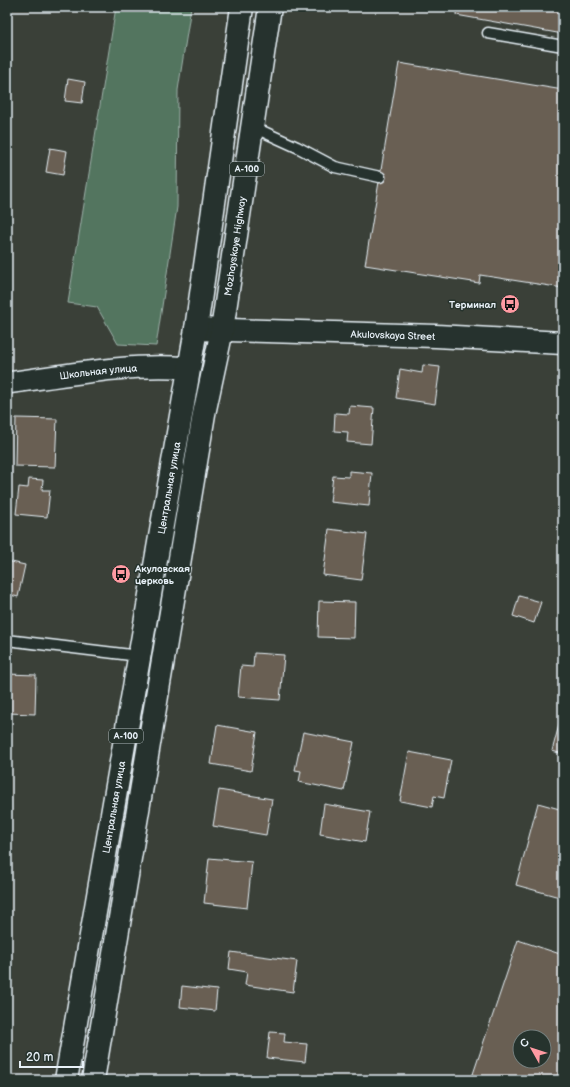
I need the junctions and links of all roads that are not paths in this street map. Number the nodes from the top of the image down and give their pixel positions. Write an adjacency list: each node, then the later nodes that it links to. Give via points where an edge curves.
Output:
1 (242, 7): 7 (main road, А-100)
2 (270, 7): 5 (main road, Mozhayskoye Highway / А-100)
3 (488, 33): 4 (lane)
4 (563, 46)
5 (253, 127): 6 (lane, via 334,167); 8 (main road, Mozhayskoye Highway / А-100)
6 (380, 177)
7 (196, 329): 8 (main road, Akulovskaya Street); 10 (main road, А-100)
8 (222, 330): 9 (main road, Akulovskaya Street, via 436,336); 15 (main road, Mozhayskoye Highway / А-100, via 204,414)
9 (563, 343)
10 (189, 368): 11 (street, Школьная улица, via 166,366 110,369); 13 (main road, Центральная улица / А-100)
11 (7, 383)
12 (7, 640): 13 (lane)
13 (139, 656): 14 (main road, Центральная улица / А-100)
14 (66, 1080)
15 (93, 1080)

